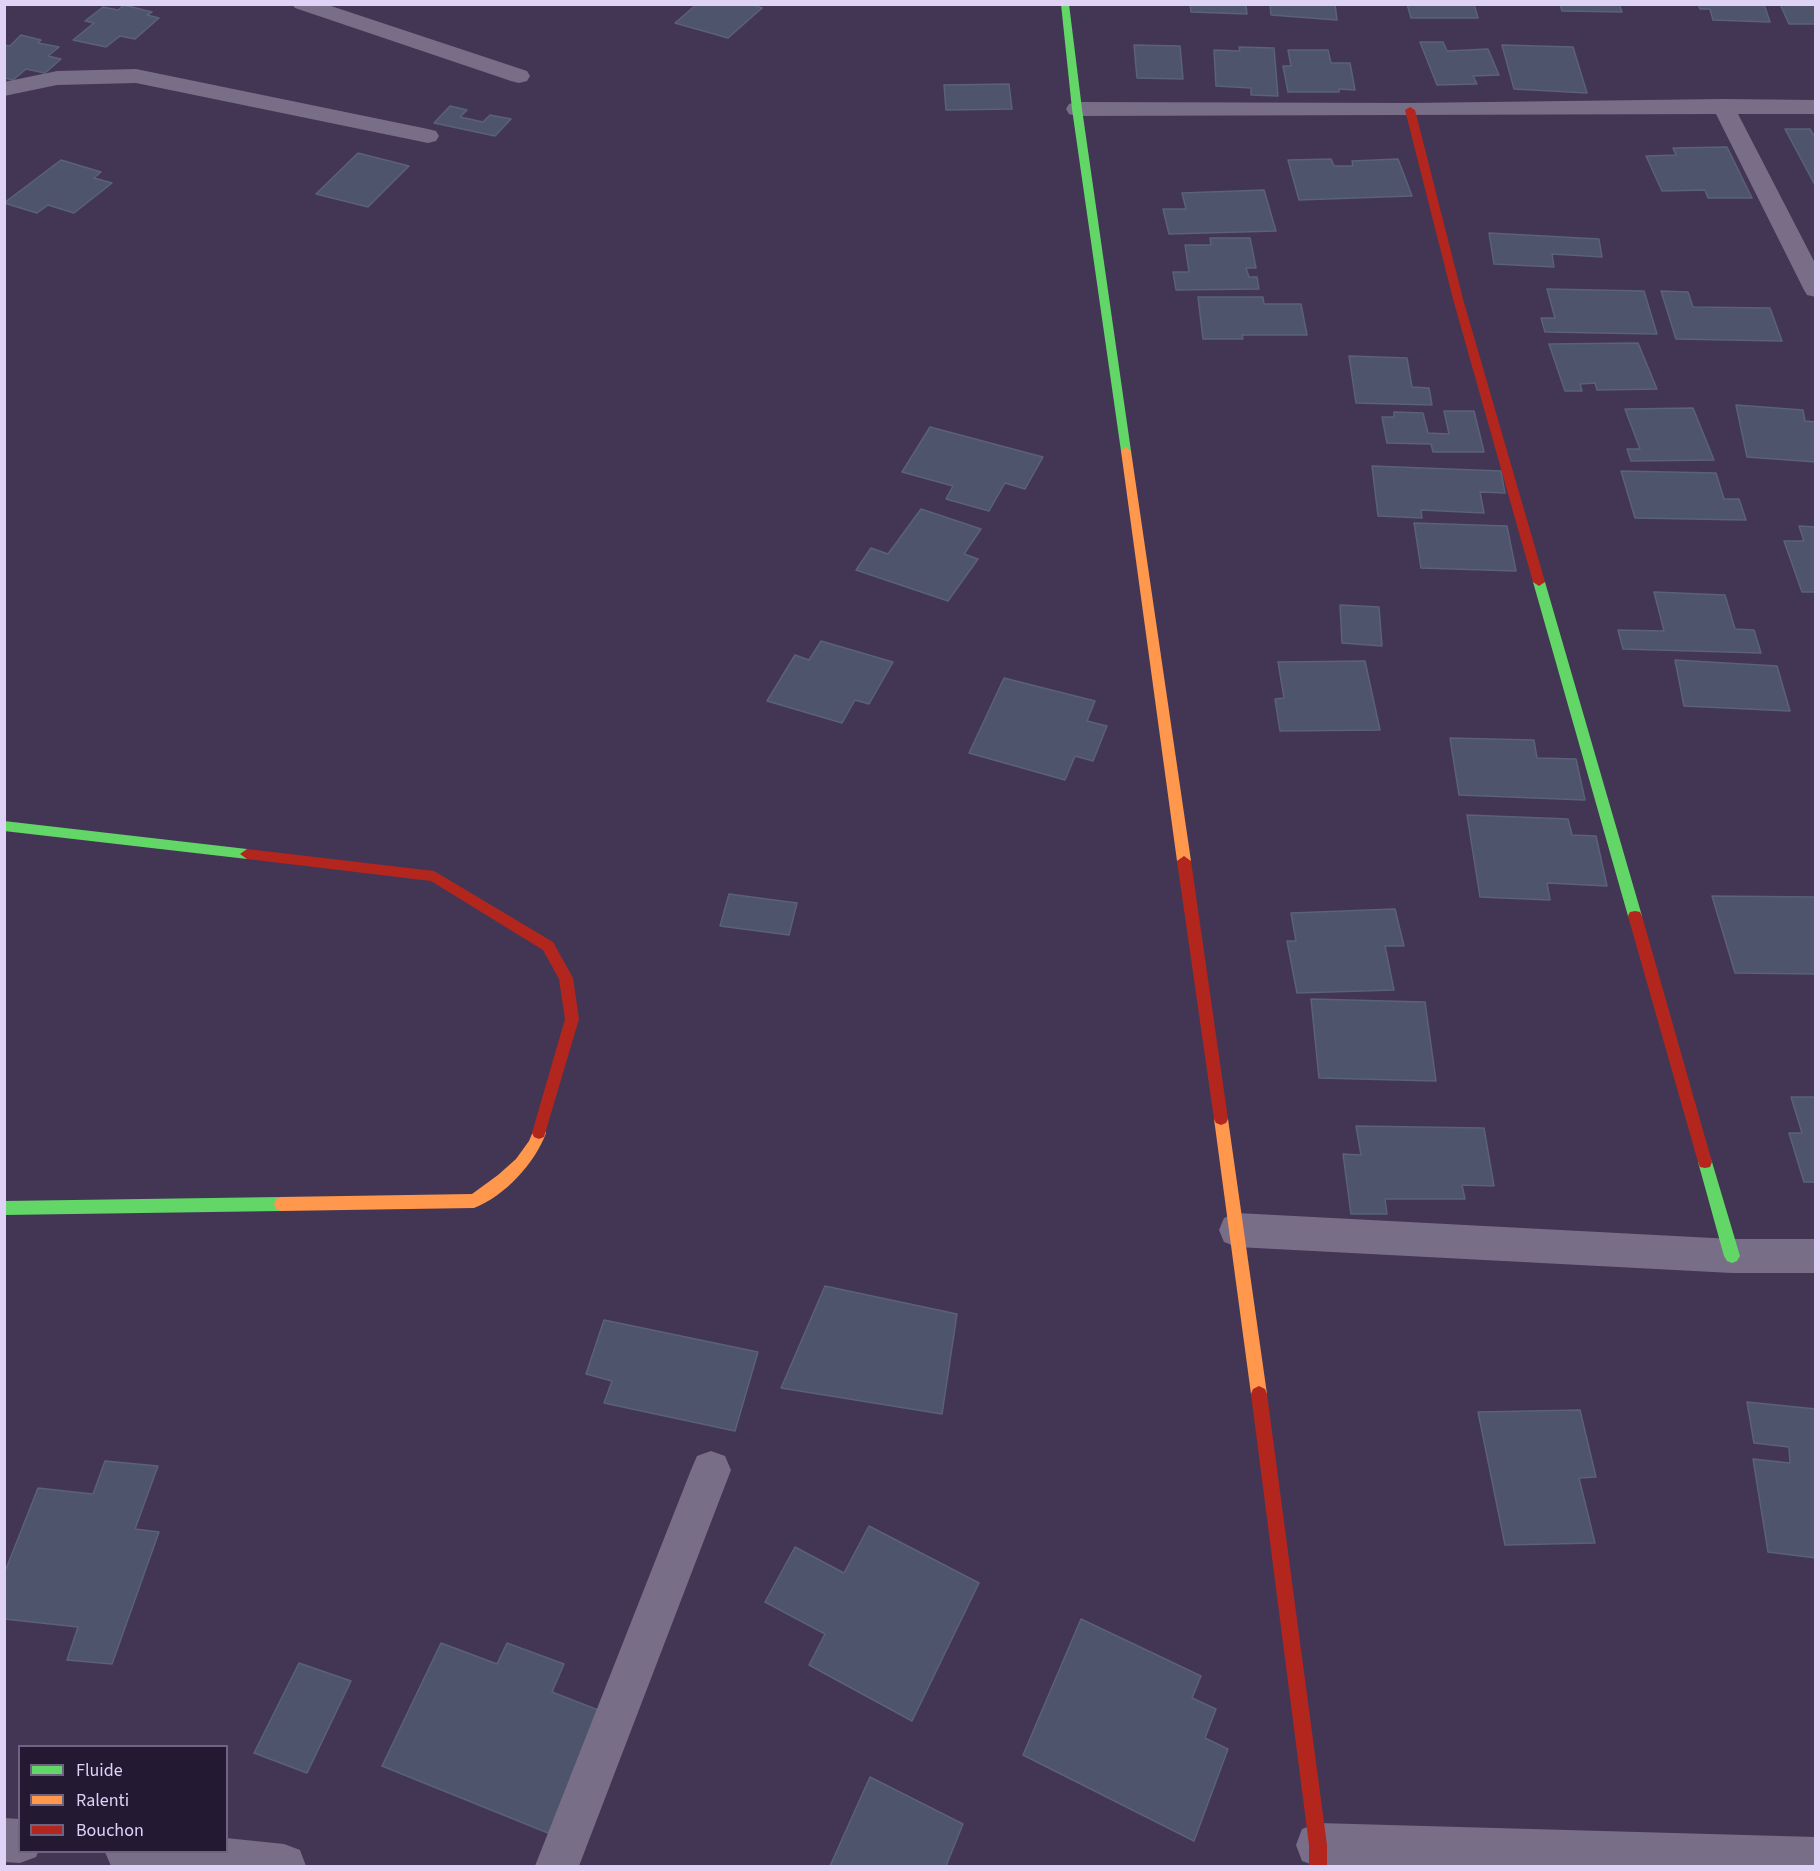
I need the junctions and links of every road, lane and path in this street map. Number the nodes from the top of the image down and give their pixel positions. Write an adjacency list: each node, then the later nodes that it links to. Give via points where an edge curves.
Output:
1 (302, 4): 3 (street)
2 (1065, 4): 7 (street)
3 (519, 76)
4 (4, 89): 9 (street, via 57,78 136,76)
5 (1723, 106): 6 (street); 8 (street); 10 (street)
6 (1815, 106)
7 (1077, 109): 8 (street); 13 (street)
8 (1410, 110): 14 (street, via 1462,310)
9 (428, 136)
10 (1815, 290)
11 (4, 825): 12 (street, via 434,876 548,946 566,978 572,1019 535,1148 500,1183 474,1202)
12 (4, 1208)
13 (1236, 1230): 14 (street); 18 (street)
14 (1732, 1256): 15 (street)
15 (1815, 1256)
16 (711, 1470): 21 (street)
17 (148, 1853): 20 (street)
18 (1318, 1856): 19 (street)
19 (1815, 1859)
20 (284, 1866)
21 (557, 1866)

